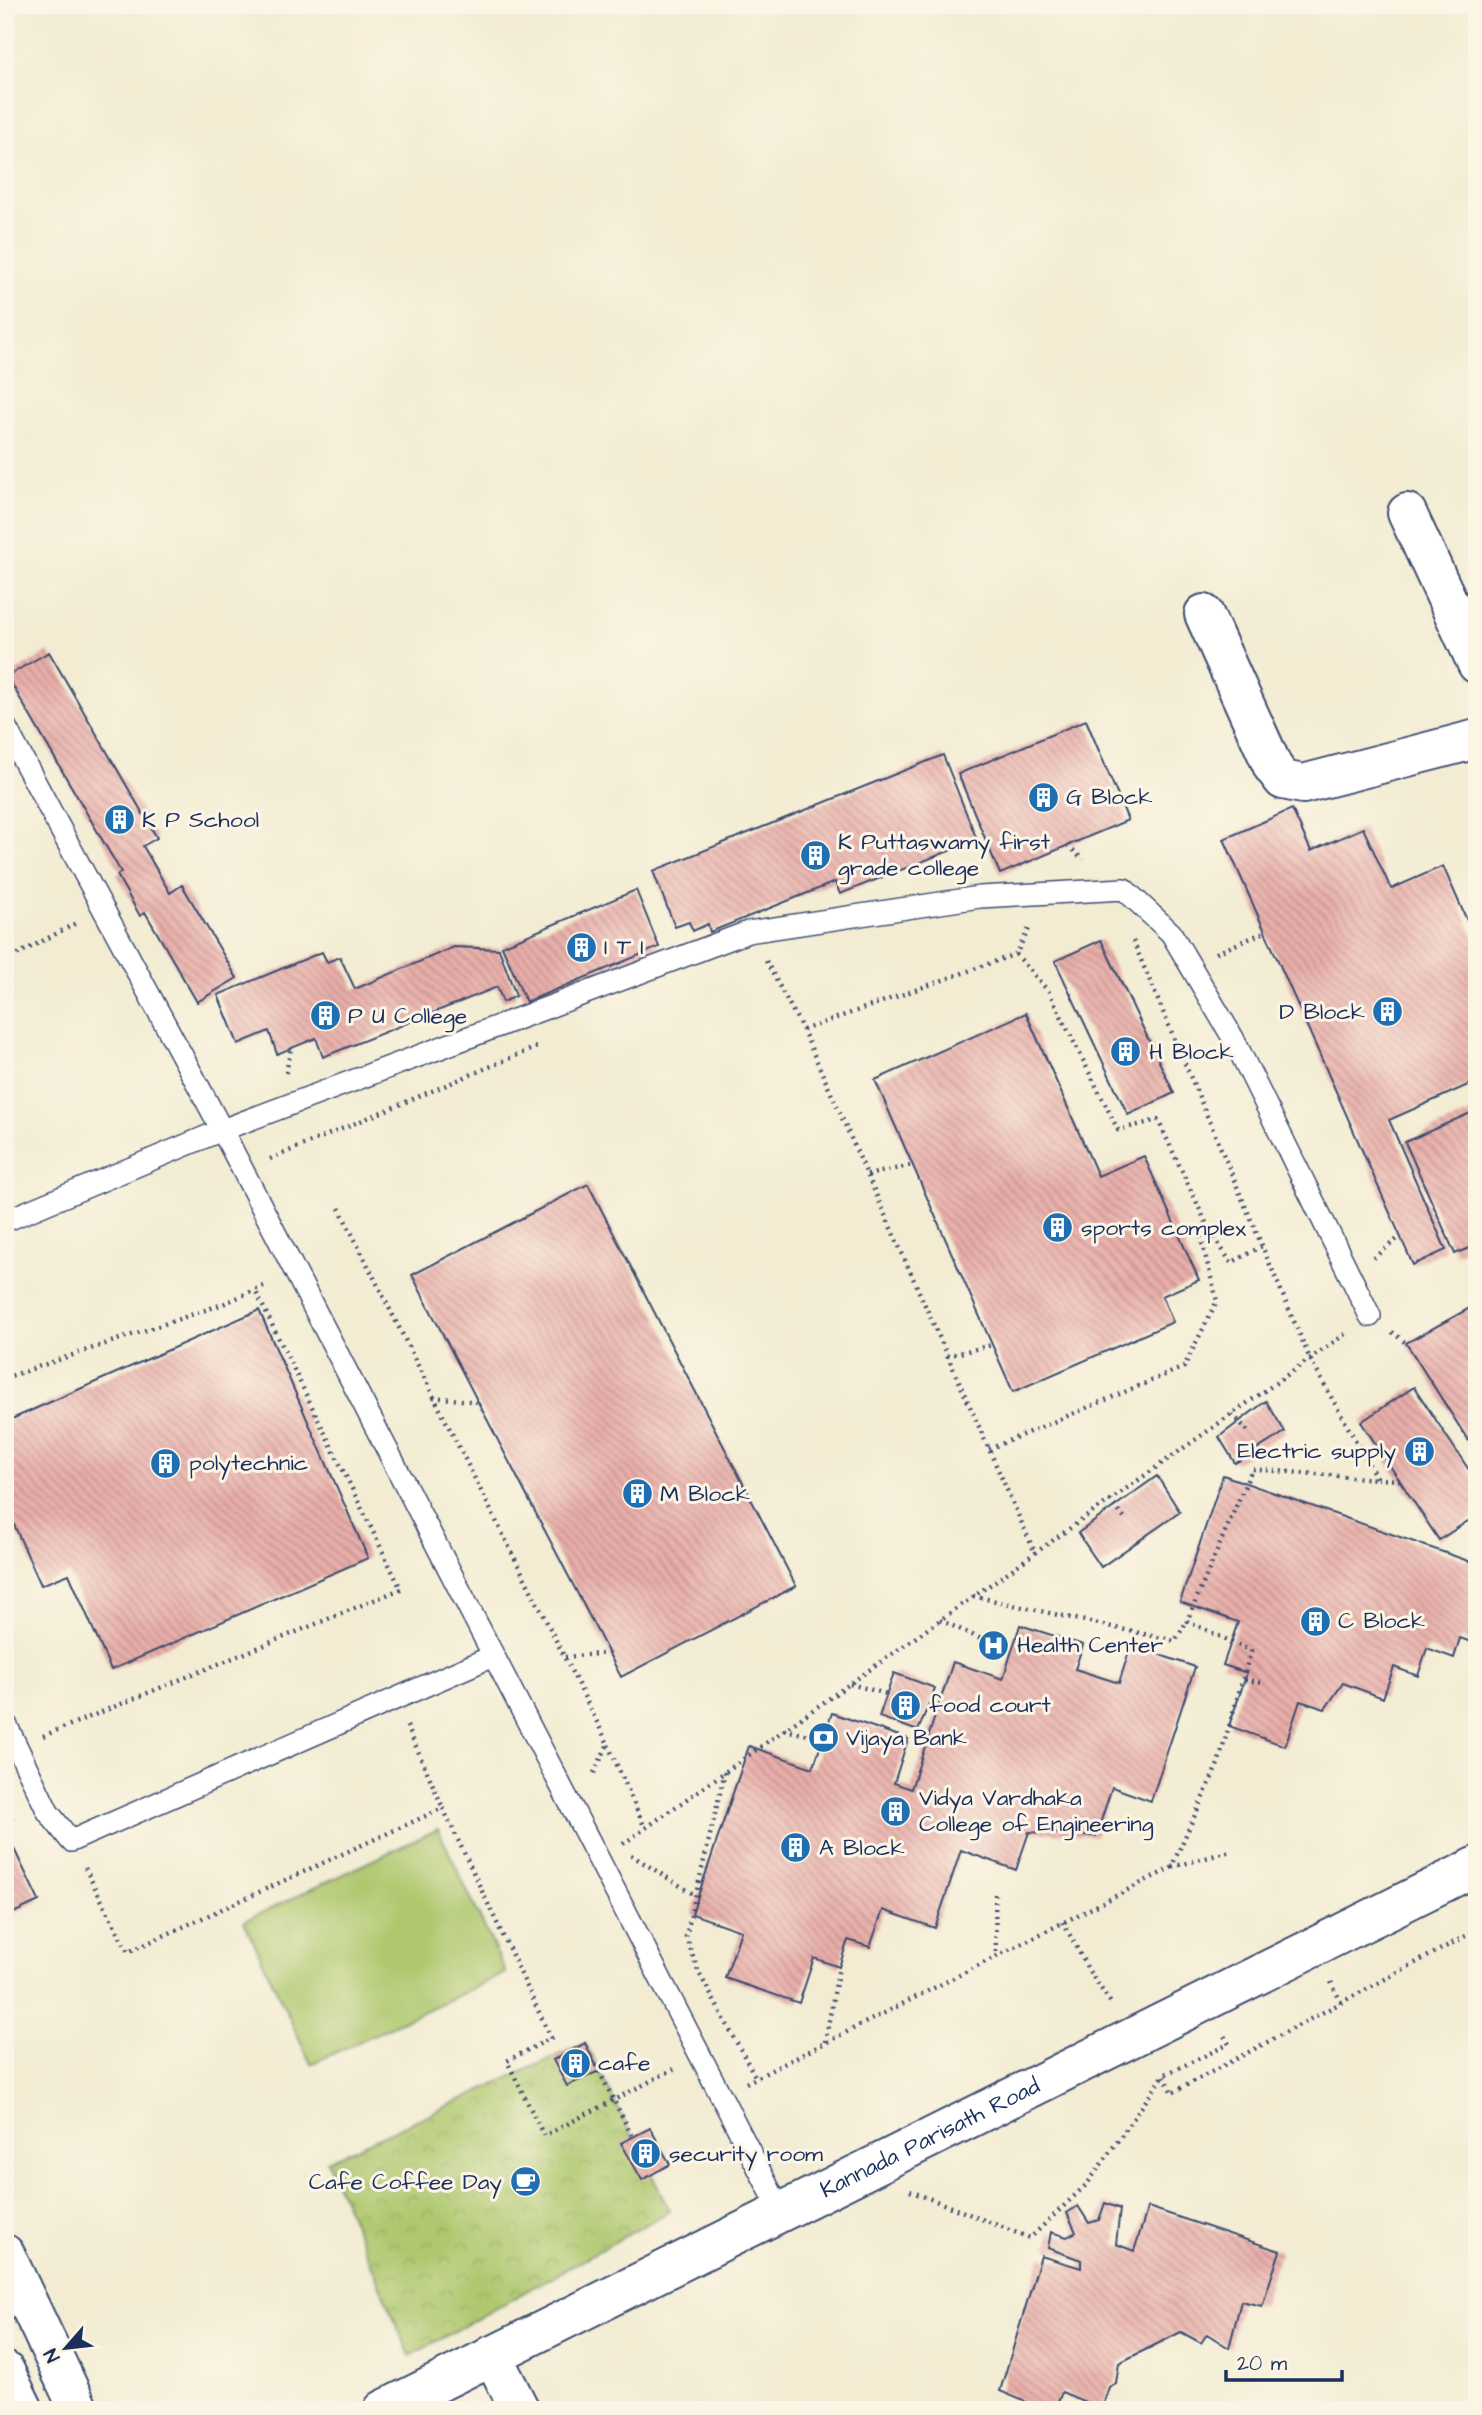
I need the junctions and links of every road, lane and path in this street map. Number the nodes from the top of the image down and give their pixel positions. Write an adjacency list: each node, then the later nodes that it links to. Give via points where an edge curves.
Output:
1 (1407, 513): 3 (street)
2 (1205, 614): 5 (street, via 1273,767 1283,780 1303,784)
3 (1477, 664)
4 (5, 726): 8 (lane)
5 (1477, 739)
6 (1111, 890): 7 (lane); 13 (lane, via 1124,889 1171,933); 23 (path)
7 (1047, 894): 11 (path); 16 (lane, via 980,897 748,932)
8 (103, 908): 12 (path); 16 (lane)
9 (1265, 932): 13 (path)
10 (762, 953): 14 (path)
11 (1016, 954): 14 (path); 22 (path, via 1049,992 1118,1130 1158,1120)
12 (5, 961)
13 (1189, 965): 26 (lane, via 1233,1038)
14 (803, 1030): 19 (path)
15 (547, 1043): 18 (path)
16 (222, 1130): 18 (lane); 21 (lane)
17 (913, 1165): 19 (path)
18 (243, 1170): 24 (lane)
19 (867, 1175): 28 (path)
20 (339, 1208): 31 (path)
21 (5, 1221)
22 (1209, 1229): 23 (path, via 1231,1263); 35 (path, via 1199,1231 1217,1301 1184,1367)
23 (1262, 1246): 29 (path)
24 (296, 1272): 25 (path); 46 (lane)
25 (255, 1290): 30 (path); 57 (path, via 401,1589)
26 (1370, 1316): 29 (path)
27 (992, 1345): 28 (path)
28 (947, 1356): 35 (path)
29 (1310, 1359): 33 (path); 36 (path)
30 (5, 1378)
31 (433, 1397): 32 (path); 47 (path)
32 (478, 1402)
33 (1232, 1414): 34 (path); 38 (path)
34 (1250, 1433)
35 (989, 1449): 40 (path)
36 (1377, 1479): 37 (path); 43 (path, via 1252,1469)
37 (1400, 1480)
38 (1110, 1500): 39 (path); 40 (path)
39 (1127, 1522)
40 (1035, 1553): 41 (path)
41 (973, 1597): 42 (path); 43 (path, via 1175,1641)
42 (939, 1620): 44 (path); 50 (path)
43 (1187, 1621): 65 (path, via 1251,1651 1218,1764)
44 (994, 1645)
45 (608, 1653): 47 (path)
46 (494, 1656): 52 (lane); 60 (lane)
47 (565, 1657): 56 (path)
48 (1245, 1680): 49 (path)
49 (1264, 1682)
50 (849, 1683): 51 (path); 54 (path)
51 (887, 1693)
52 (395, 1699): 59 (path); 62 (lane)
53 (5, 1722): 57 (lane)
54 (783, 1730): 55 (path); 58 (path)
55 (823, 1738)
56 (608, 1744): 60 (path); 61 (path)
57 (16, 1747): 62 (lane, via 48,1812)
58 (724, 1772): 61 (path); 66 (path)
59 (443, 1808): 62 (path, via 128,1952); 80 (path, via 551,2038 507,2061 544,2136)
60 (575, 1812): 75 (lane)
61 (645, 1828): 66 (path, via 619,1847)
62 (71, 1840)
63 (1231, 1851): 65 (path)
64 (1477, 1866): 73 (street, Kannada Parisath Road)
65 (1171, 1868): 68 (path)
66 (695, 1895): 78 (path, via 686,1936 698,1971)
67 (995, 1895): 70 (path)
68 (1063, 1922): 70 (path); 73 (path)
69 (1477, 1930): 77 (path, via 1172,2093)
70 (996, 1956): 74 (path)
71 (839, 1967): 74 (path)
72 (1220, 2029): 77 (path, via 1229,2044)
73 (1133, 2037): 82 (street, Kannada Parisath Road)
74 (825, 2043): 78 (path)
75 (699, 2055): 79 (lane); 80 (path)
76 (596, 2065): 80 (path)
77 (1164, 2075): 82 (path, via 1088,2183 1031,2238)
78 (756, 2078): 79 (path)
79 (720, 2097): 83 (lane)
80 (615, 2100): 81 (path)
81 (633, 2137)
82 (861, 2172): 83 (street, Kannada Parisath Road)
83 (780, 2212): 85 (street, Kannada Parisath Road)
84 (5, 2254): 88 (street)
85 (492, 2356): 89 (street, Kannada Parisath Road); 90 (street)
86 (5, 2371): 87 (street)
87 (24, 2410)
88 (79, 2410)
89 (383, 2410)
90 (520, 2410)

